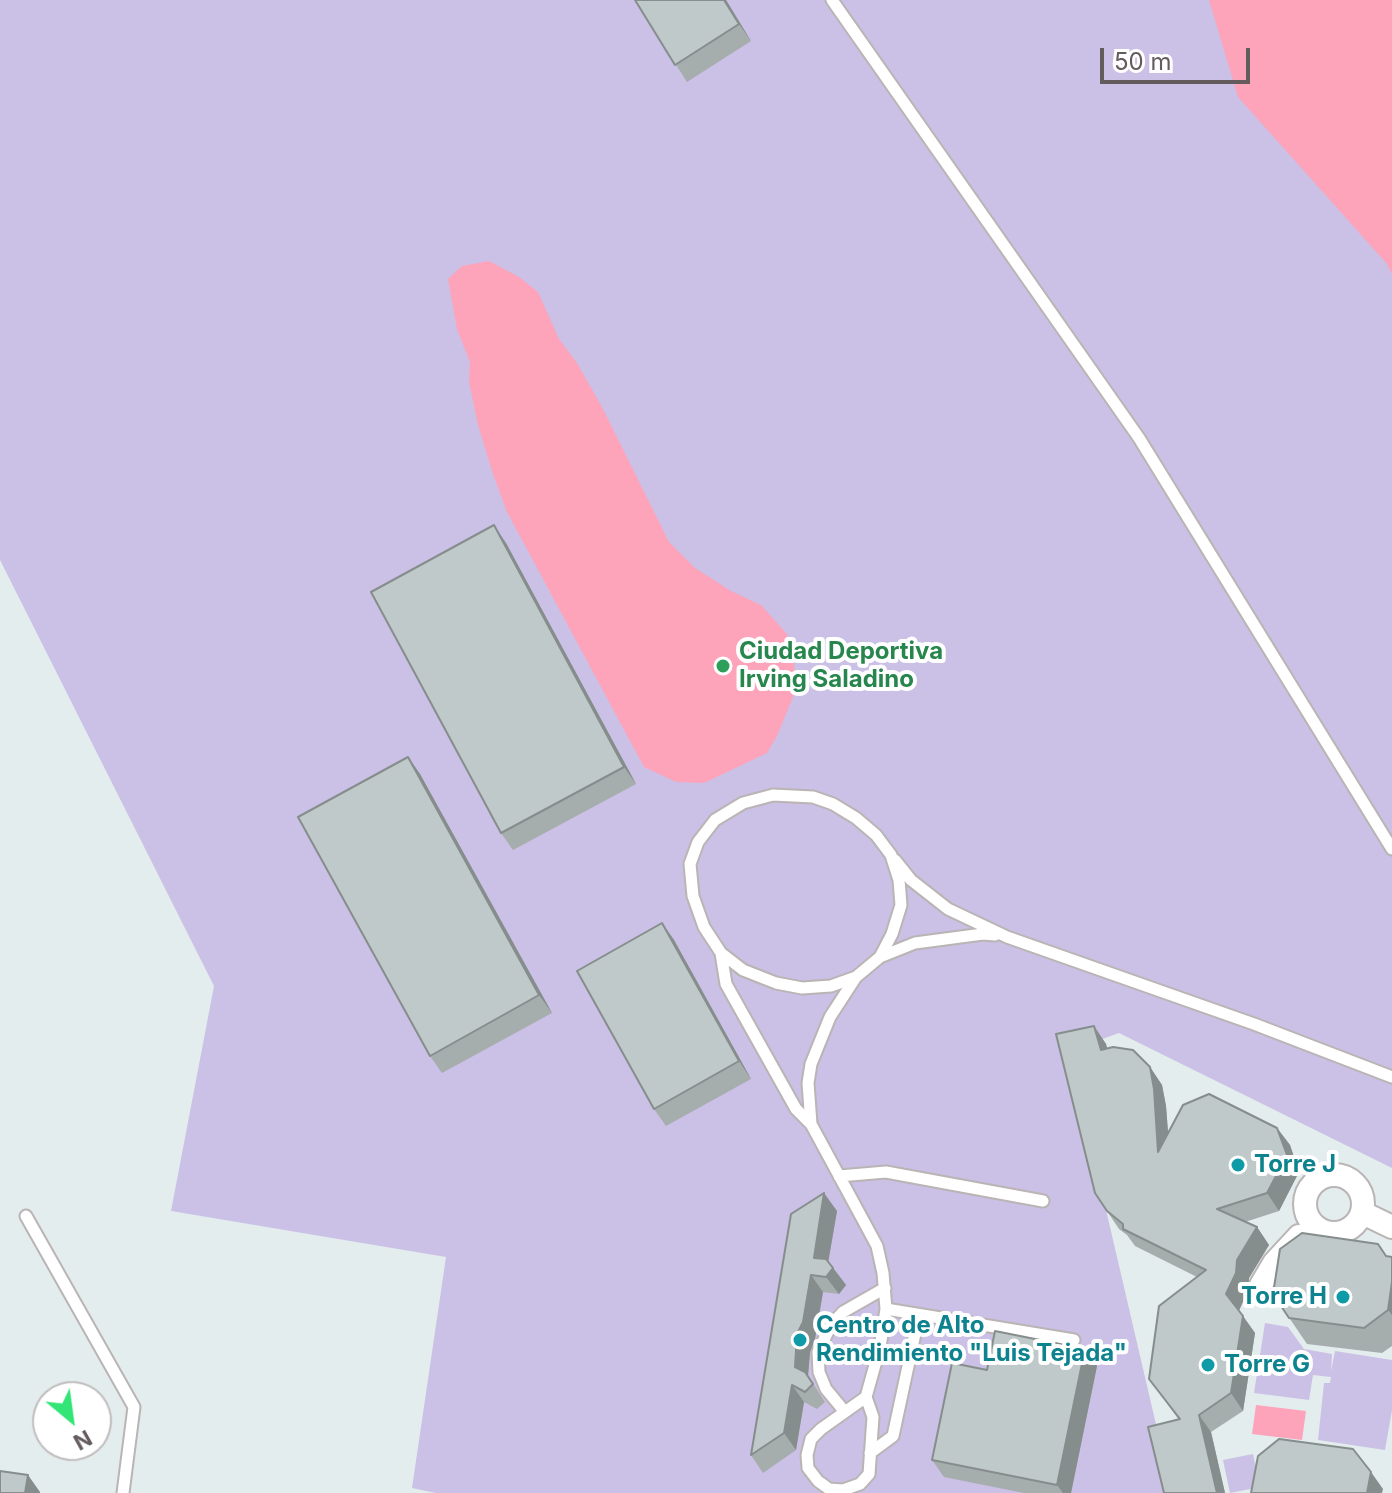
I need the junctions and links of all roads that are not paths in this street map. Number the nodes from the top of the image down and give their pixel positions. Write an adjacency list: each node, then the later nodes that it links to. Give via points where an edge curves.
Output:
1 (832, 0): 2 (lane, via 1139,438)
2 (1392, 849)
3 (891, 855): 4 (lane, via 911,880 948,909); 5 (lane, via 866,826 833,804 793,795 743,803 715,820 690,864 693,896); 6 (lane, via 901,905)
4 (1007, 937): 6 (lane, via 983,934 915,943); 8 (lane)
5 (721, 953): 7 (lane, via 743,970 802,988); 9 (lane, via 726,984 796,1109)
6 (880, 957): 7 (lane)
7 (856, 977): 9 (lane, via 830,1017 811,1064)
8 (1392, 1077)
9 (811, 1124): 10 (lane)
10 (839, 1176): 11 (lane, via 886,1172); 17 (lane, via 877,1246)
11 (1043, 1201)
12 (1363, 1213): 14 (street, via 1347,1231 1336,1234); 14 (street, via 1364,1200 1350,1179 1324,1176 1309,1189 1304,1208); 15 (street)
13 (26, 1216): 24 (lane, via 134,1407)
14 (1313, 1226): 16 (street, via 1268,1262)
15 (1392, 1227)
16 (1261, 1285)
17 (885, 1288): 18 (lane); 22 (lane, via 843,1312 818,1352 826,1389)
18 (886, 1309): 19 (lane); 21 (lane)
19 (919, 1315): 20 (lane); 23 (lane, via 893,1436)
20 (1074, 1340)
21 (866, 1397): 22 (lane); 23 (lane, via 873,1417)
22 (845, 1412): 23 (lane, via 811,1439 808,1468 829,1489 843,1490 869,1474)
23 (870, 1453)
24 (123, 1493)

